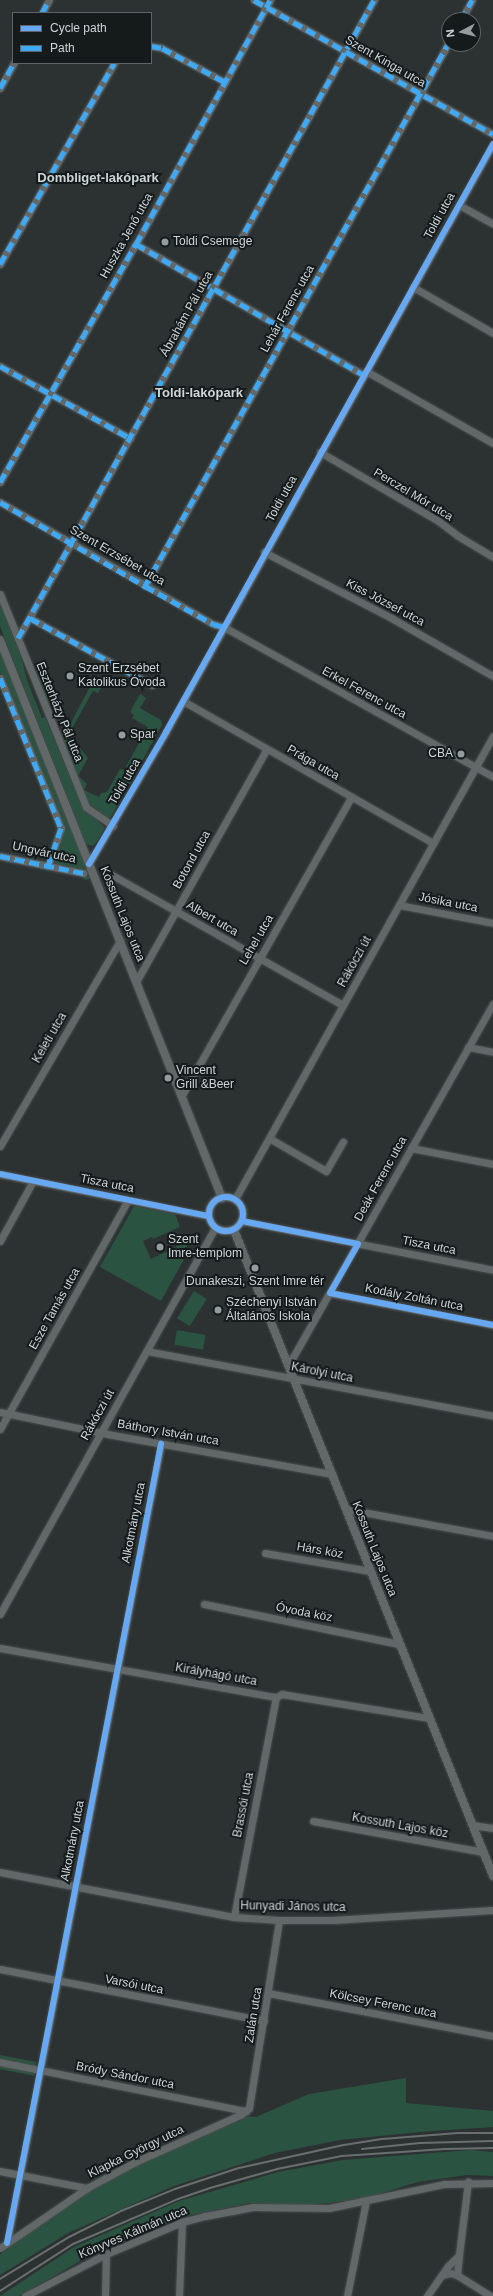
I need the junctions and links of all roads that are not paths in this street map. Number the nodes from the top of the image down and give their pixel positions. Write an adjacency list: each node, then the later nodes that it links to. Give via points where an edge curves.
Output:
1 (49, 0): 7 (street)
2 (254, 0): 6 (street, Szent Kinga utca)
3 (270, 0): 6 (street, Huszka Jenő utca)
4 (374, 0): 10 (street, Ábrahám Pál utca)
5 (472, 0): 8 (street)
6 (266, 7): 10 (street, Szent Kinga utca); 14 (street, Huszka Jenő utca)
7 (43, 12)
8 (465, 12)
9 (152, 46): 14 (street, via 162,48)
10 (345, 52): 16 (street, Szent Kinga utca); 24 (street, Ábrahám Pál utca)
11 (443, 52): 16 (street, Lehár Ferenc utca)
12 (13, 64): 15 (street)
13 (113, 64): 22 (street)
14 (225, 82): 21 (street, Huszka Jenő utca)
15 (0, 88)
16 (419, 95): 17 (street, Szent Kinga utca); 25 (street, Lehár Ferenc utca)
17 (493, 134)
18 (493, 144): 19 (street, Toldi utca)
19 (459, 205): 20 (street); 23 (street, Toldi utca)
20 (493, 224)
21 (136, 244): 24 (street); 29 (street, Huszka Jenő utca)
22 (0, 264)
23 (413, 287): 26 (street); 28 (street, Toldi utca)
24 (213, 289): 25 (street); 30 (street, Ábrahám Pál utca)
25 (288, 332): 28 (street); 38 (street, Lehár Ferenc utca)
26 (493, 333)
27 (0, 366): 29 (street)
28 (365, 373): 31 (street); 32 (street, Toldi utca)
29 (50, 394): 30 (street); 33 (street, Huszka Jenő utca)
30 (130, 438): 35 (street, Ábrahám Pál utca)
31 (493, 443)
32 (320, 452): 36 (street, Toldi utca); 37 (street, Perczel Mór utca, via 436,520)
33 (0, 482)
34 (0, 502): 35 (street, Szent Erzsébet utca)
35 (72, 543): 38 (street, Szent Erzsébet utca); 40 (street, Ábrahám Pál utca)
36 (264, 552): 41 (street, Toldi utca); 44 (street, Kiss József utca, via 393,619)
37 (493, 557)
38 (145, 586): 41 (street, Szent Erzsébet utca, via 213,624)
39 (0, 594): 42 (street, Eszterházy Pál utca)
40 (30, 618): 42 (street, Ábrahám Pál utca); 46 (street)
41 (224, 627): 47 (street, Toldi utca); 50 (street, Erkel Ferenc utca)
42 (18, 638): 53 (street, Eszterházy Pál utca, via 86,807)
43 (0, 640): 56 (street, Kossuth Lajos utca)
44 (493, 676)
45 (0, 678): 57 (street, via 61,828)
46 (152, 685)
47 (183, 702): 49 (street, Prága utca); 53 (street, Toldi utca)
48 (493, 736): 50 (street, Rákóczi út)
49 (267, 749): 52 (street, Prága utca); 61 (street, Botond utca)
50 (475, 767): 51 (street, Erkel Ferenc utca); 54 (street, Rákóczi út)
51 (493, 777)
52 (351, 797): 54 (street, Prága utca); 64 (street, Lehel utca)
53 (113, 826): 56 (street, Toldi utca)
54 (433, 843): 60 (street, Rákóczi út)
55 (0, 856): 57 (street, Ungvár utca)
56 (89, 864): 63 (street, Kossuth Lajos utca)
57 (48, 866): 58 (street, Ungvár utca)
58 (83, 873)
59 (112, 875): 61 (street, Albert utca)
60 (399, 905): 62 (street, Jósika utca); 67 (street, Rákóczi út)
61 (176, 911): 64 (street, Albert utca); 65 (street, Botond utca)
62 (493, 923)
63 (120, 940): 65 (street, Kossuth Lajos utca); 73 (street, Keleti utca)
64 (259, 958): 67 (street, Albert utca); 70 (street, Lehel utca)
65 (136, 982): 70 (street, Kossuth Lajos utca)
66 (493, 1004): 68 (street, Deák Ferenc utca)
67 (343, 1006): 71 (street, Rákóczi út)
68 (468, 1047): 69 (street); 74 (street, Deák Ferenc utca)
69 (493, 1052)
70 (182, 1095): 78 (street, Kossuth Lajos utca)
71 (269, 1138): 72 (street, via 326,1171); 79 (street, Rákóczi út)
72 (343, 1142)
73 (0, 1146)
74 (412, 1148): 75 (street); 86 (street, Deák Ferenc utca)
75 (493, 1164)
76 (0, 1174): 77 (street, Tisza utca)
77 (33, 1181): 80 (street, Tisza utca); 85 (street)
78 (222, 1198): 79 (street); 81 (street, via 211,1207)
79 (236, 1199): 82 (street, via 243,1211)
80 (128, 1200): 81 (street, Tisza utca); 94 (street, Esze Tamás utca)
81 (209, 1216): 83 (street)
82 (242, 1221): 84 (street); 86 (street, Tisza utca)
83 (215, 1228): 84 (street, via 224,1232); 90 (street, Rákóczi út)
84 (234, 1230): 91 (street, Kossuth Lajos utca)
85 (0, 1241)
86 (358, 1244): 87 (street, Tisza utca); 88 (street, Deák Ferenc utca)
87 (493, 1270)
88 (330, 1293): 89 (street, Kodály Zoltán utca); 91 (street, Deák Ferenc utca)
89 (493, 1325)
90 (147, 1351): 92 (street, Károlyi utca); 97 (street, Rákóczi út)
91 (288, 1366): 92 (street, Kossuth Lajos utca)
92 (294, 1379): 95 (street, Károlyi utca); 99 (street, Kossuth Lajos utca)
93 (0, 1412): 94 (street, Báthory István utca)
94 (9, 1413): 96 (street, Esze Tamás utca); 97 (street, Báthory István utca)
95 (493, 1416)
96 (0, 1429)
97 (101, 1432): 98 (street, Báthory István utca); 105 (street, Rákóczi út)
98 (161, 1444): 99 (street, Báthory István utca); 108 (street, Alkotmány utca)
99 (332, 1474): 100 (street, Kossuth Lajos utca)
100 (346, 1509): 101 (street); 103 (street, Kossuth Lajos utca)
101 (493, 1536)
102 (265, 1553): 103 (street, Hárs köz)
103 (370, 1571): 106 (street, Kossuth Lajos utca)
104 (204, 1604): 106 (street, Óvoda köz)
105 (0, 1614)
106 (399, 1644): 110 (street, Kossuth Lajos utca)
107 (0, 1648): 108 (street, Királyhágó utca)
108 (118, 1668): 109 (street, Királyhágó utca); 117 (street, Alkotmány utca)
109 (276, 1697): 110 (street, Királyhágó utca, via 282,1694); 119 (street, Brassói utca)
110 (429, 1718): 112 (street, Kossuth Lajos utca)
111 (314, 1821): 114 (street, Kossuth Lajos köz)
112 (472, 1825): 113 (street); 114 (street, Kossuth Lajos utca)
113 (493, 1828)
114 (483, 1852): 116 (street, Kossuth Lajos utca)
115 (0, 1872): 117 (street, Hunyadi János utca)
116 (493, 1876)
117 (75, 1887): 119 (street, Hunyadi János utca); 122 (street, Alkotmány utca)
118 (493, 1910): 120 (street, Hunyadi János utca, via 381,1918)
119 (234, 1917): 120 (street, Hunyadi János utca)
120 (279, 1920): 123 (street, Zalán utca)
121 (0, 1969): 122 (street, Varsói utca)
122 (57, 1981): 124 (street, Varsói utca); 127 (street, Alkotmány utca)
123 (268, 1993): 124 (street, Zalán utca); 125 (street, Kölcsey Ferenc utca)
124 (264, 2021): 128 (street, Zalán utca, via 251,2104)
125 (493, 2036)
126 (0, 2062): 127 (street, Bródy Sándor utca)
127 (40, 2070): 128 (street, Bródy Sándor utca); 130 (street, Alkotmány utca)
128 (246, 2111): 133 (street, Klapka György utca, via 135,2162)
129 (0, 2171): 130 (street)
130 (20, 2174): 133 (street); 136 (street, Alkotmány utca)
131 (468, 2182): 132 (street, Könyves Kálmán utca); 134 (street, Könyves Kálmán utca); 139 (street)
132 (493, 2183)
133 (87, 2188): 136 (street, Klapka György utca)
134 (366, 2201): 135 (street, Könyves Kálmán utca, via 311,2209 253,2207); 146 (street)
135 (182, 2222): 138 (street, Könyves Kálmán utca); 145 (street)
136 (7, 2243): 137 (street, Klapka György utca)
137 (0, 2248)
138 (106, 2254): 142 (street, Könyves Kálmán utca); 144 (street)
139 (459, 2255): 140 (street); 141 (street)
140 (442, 2275): 141 (street); 147 (street)
141 (457, 2275): 148 (street)
142 (34, 2294): 143 (street, Könyves Kálmán utca)
143 (26, 2296)
144 (105, 2296)
145 (179, 2296)
146 (347, 2296)
147 (427, 2296)
148 (491, 2296)

